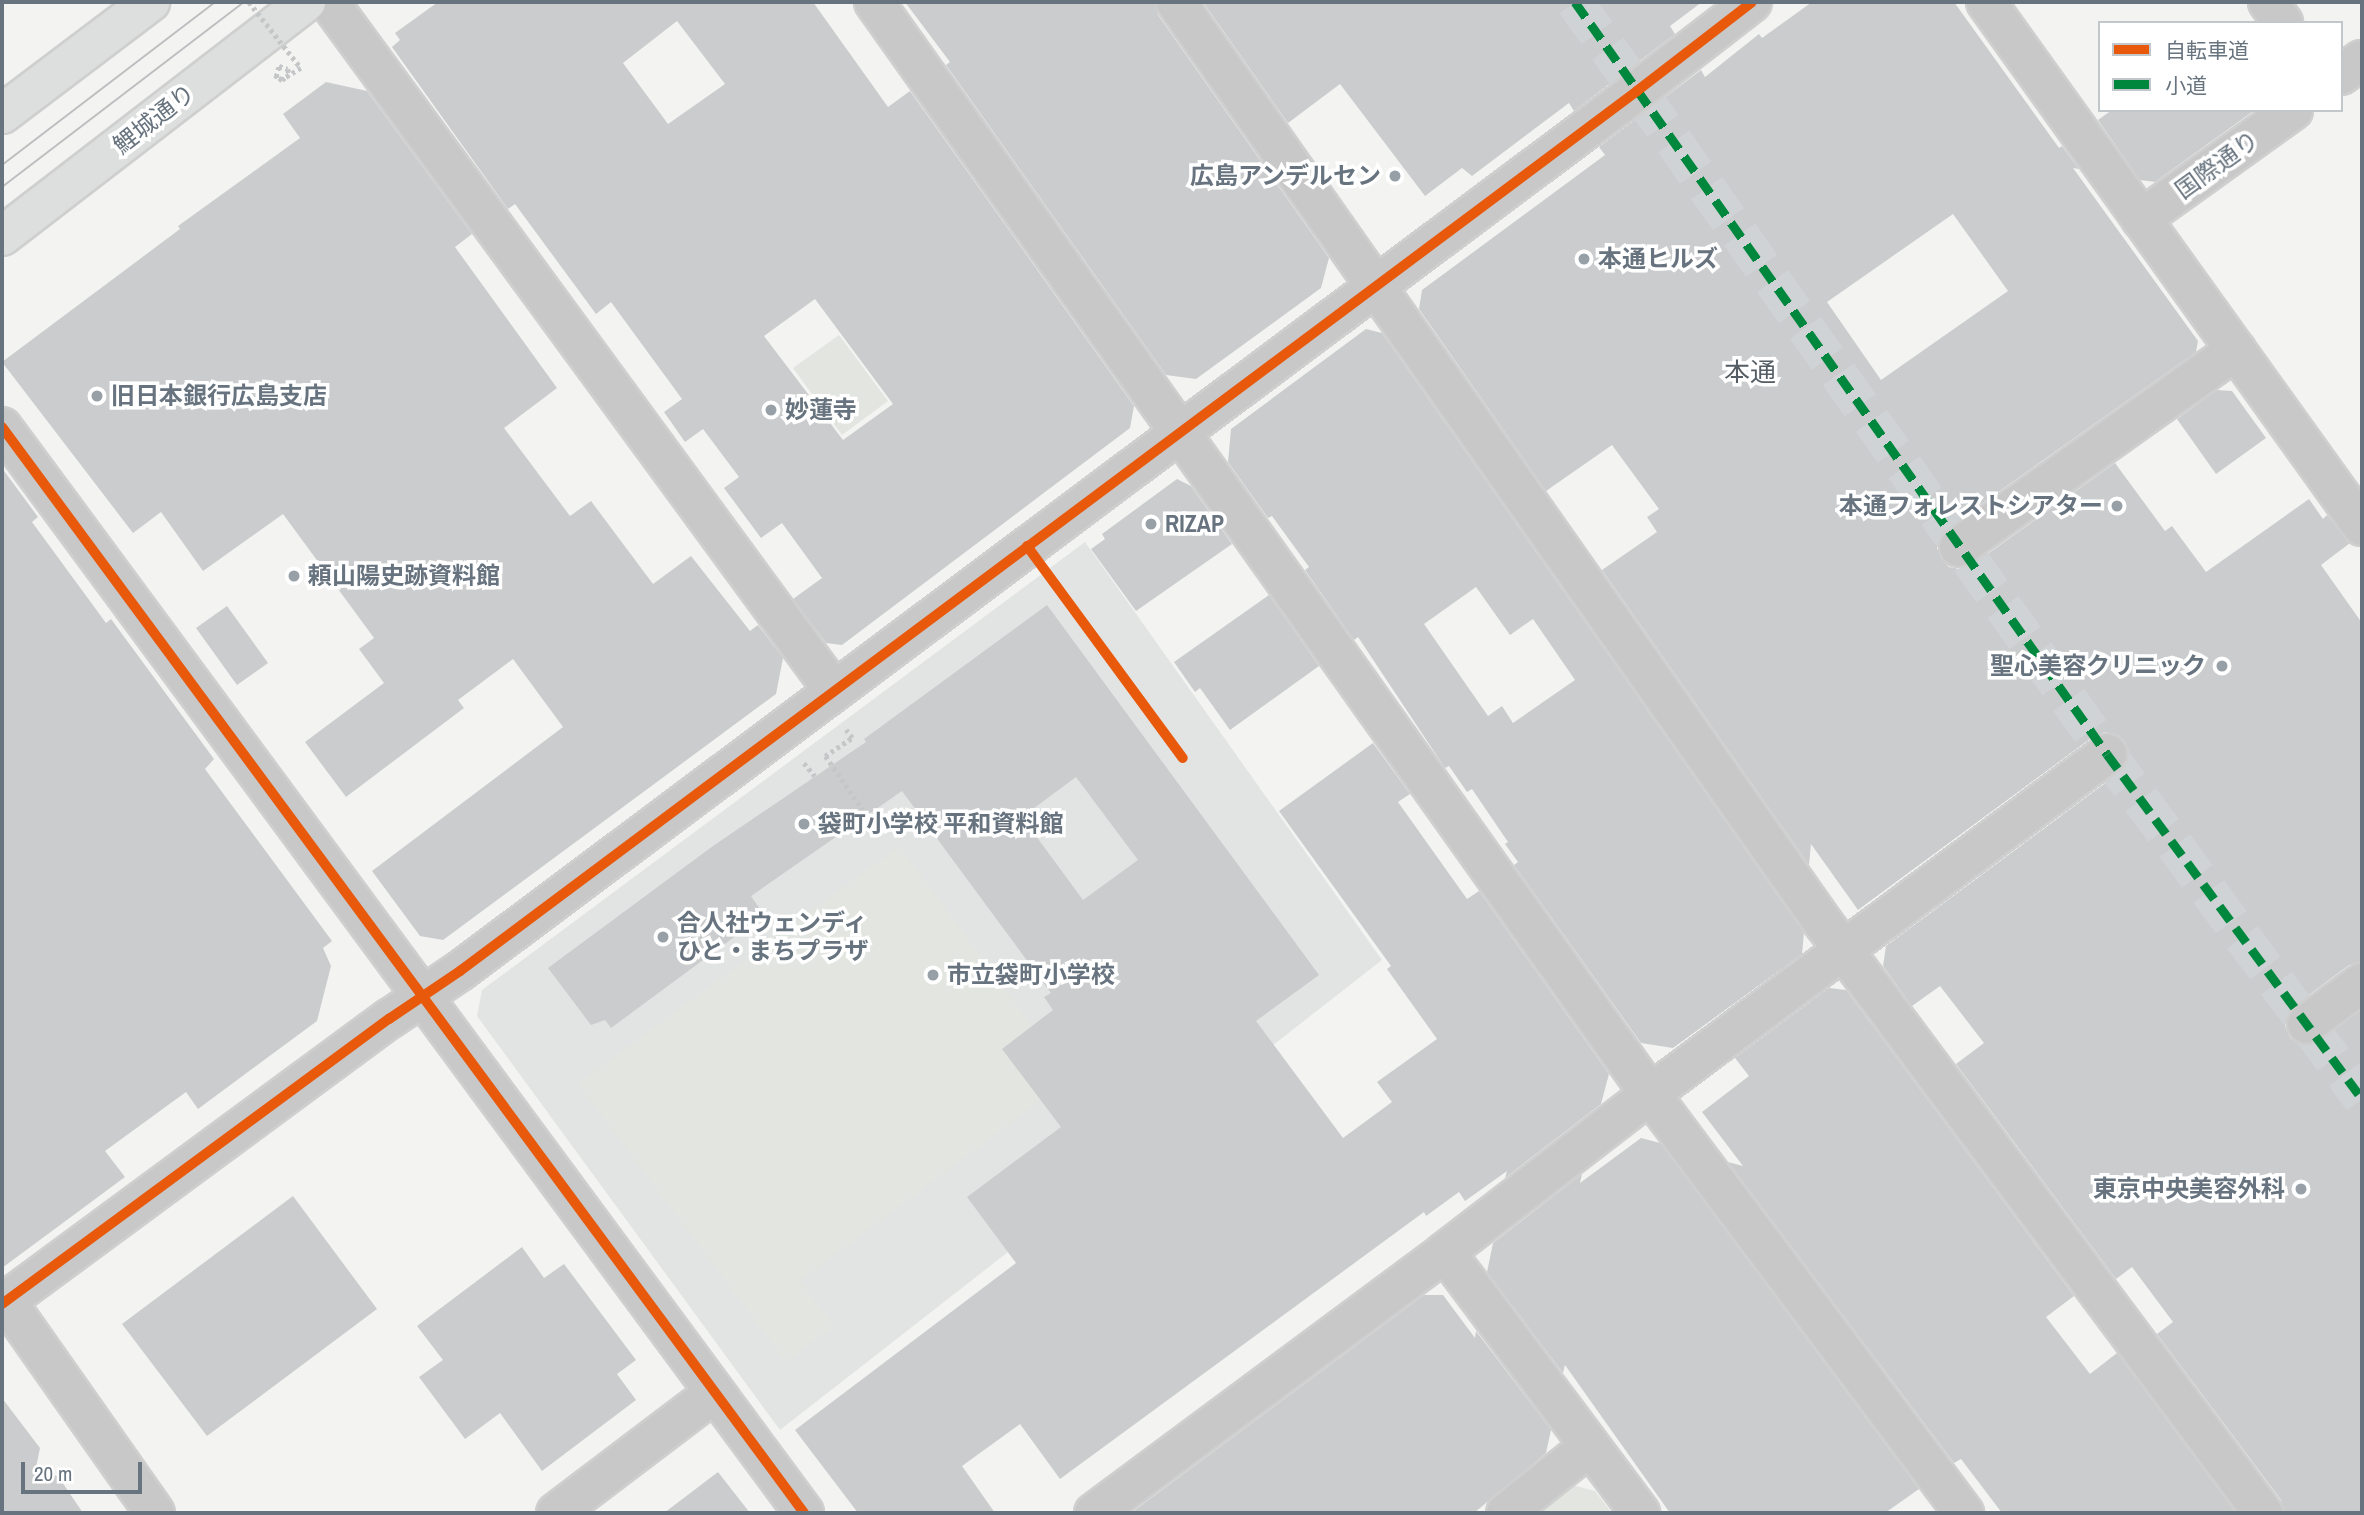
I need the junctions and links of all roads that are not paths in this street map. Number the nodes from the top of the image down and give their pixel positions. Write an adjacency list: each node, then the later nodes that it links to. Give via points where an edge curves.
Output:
1 (150, 2): 13 (highway)
2 (306, 2): 15 (highway, 鯉城通り)
3 (329, 2): 22 (street)
4 (874, 2): 19 (street)
5 (1175, 2): 16 (street)
6 (1752, 2): 16 (street)
7 (1986, 2): 14 (street)
8 (2268, 2): 9 (street)
9 (2282, 21)
10 (2362, 60): 11 (street)
11 (2343, 74)
12 (2290, 112): 14 (street, 国際通り)
13 (2, 114)
14 (2141, 219): 17 (street)
15 (2, 236)
16 (1374, 286): 19 (street); 24 (street)
17 (2236, 349): 20 (street); 21 (street)
18 (2, 427): 26 (street)
19 (1179, 432): 22 (street); 28 (street)
20 (2362, 526)
21 (1959, 547)
22 (834, 691): 26 (street)
23 (2107, 754): 24 (street)
24 (1843, 950): 28 (street); 40 (street)
25 (2362, 984): 27 (street)
26 (425, 997): 30 (street); 31 (street)
27 (2306, 1024)
28 (1650, 1094): 29 (street); 39 (street)
29 (1445, 1252): 32 (street); 33 (street)
30 (4, 1303): 34 (street)
31 (714, 1393): 35 (street); 36 (street)
32 (1589, 1447): 37 (street); 38 (street)
33 (1107, 1510)
34 (155, 1513)
35 (556, 1513)
36 (804, 1513)
37 (1506, 1513)
38 (1640, 1513)
39 (1964, 1513)
40 (2263, 1513)

